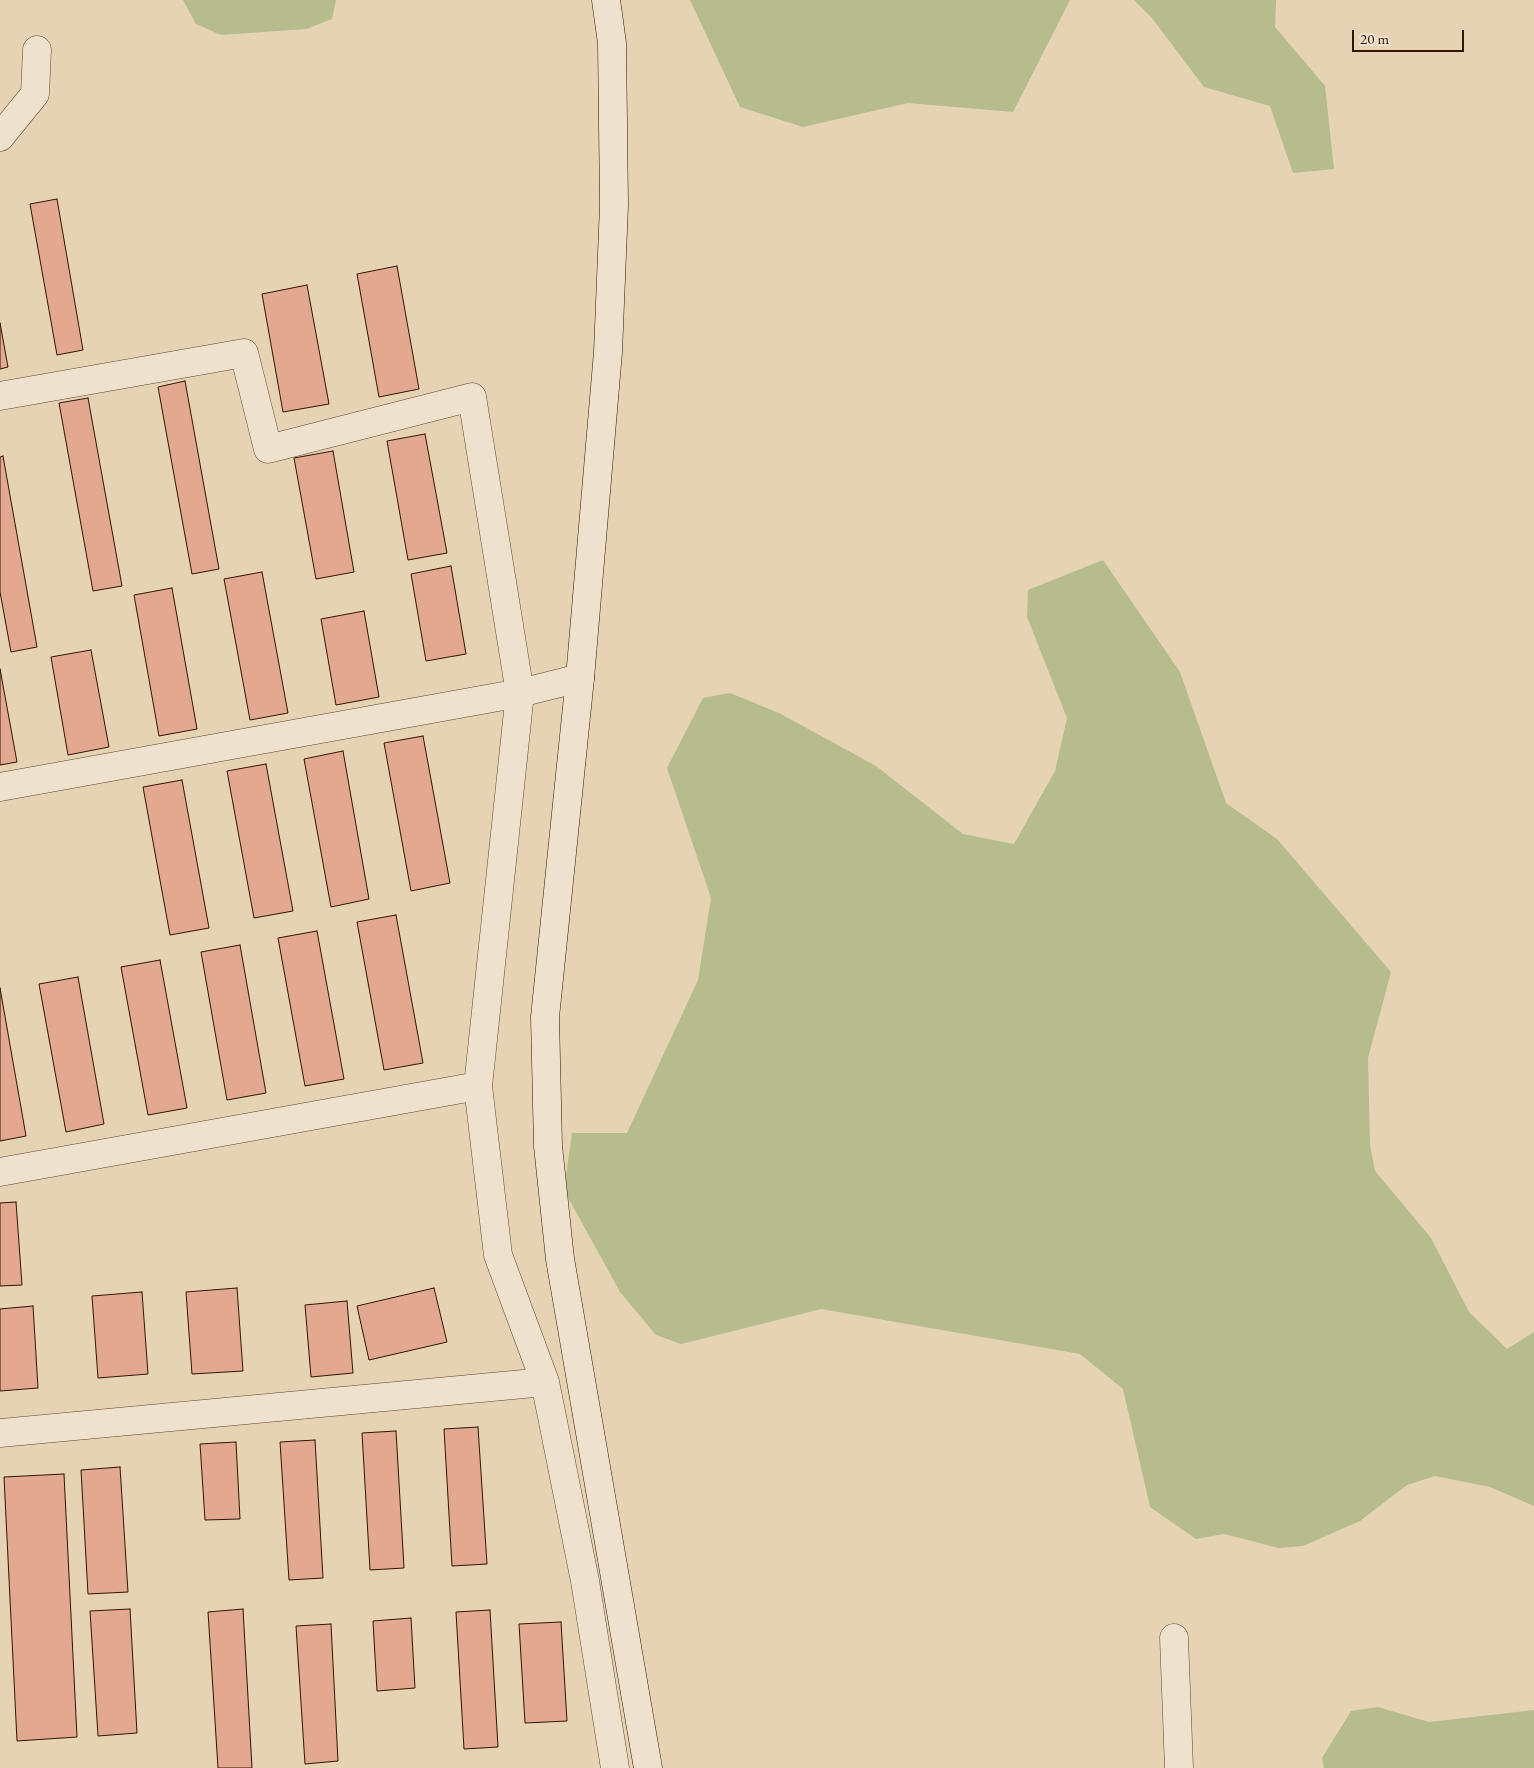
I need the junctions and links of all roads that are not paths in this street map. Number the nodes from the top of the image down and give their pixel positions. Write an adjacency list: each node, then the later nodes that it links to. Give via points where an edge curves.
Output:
1 (606, 0): 5 (street, via 612,43 613,234 608,352)
2 (37, 50): 3 (street, via 34,94)
3 (0, 137)
4 (0, 396): 6 (street, via 244,353 268,449 472,397)
5 (580, 678): 6 (street); 14 (street, via 545,1017 548,1146 560,1259)
6 (520, 693): 7 (street); 8 (street)
7 (0, 787)
8 (478, 1086): 9 (street); 10 (street, via 498,1255)
9 (0, 1172)
10 (544, 1382): 11 (street); 13 (street, via 585,1581)
11 (0, 1433)
12 (1174, 1638): 15 (street)
13 (615, 1768)
14 (648, 1768)
15 (1179, 1768)

